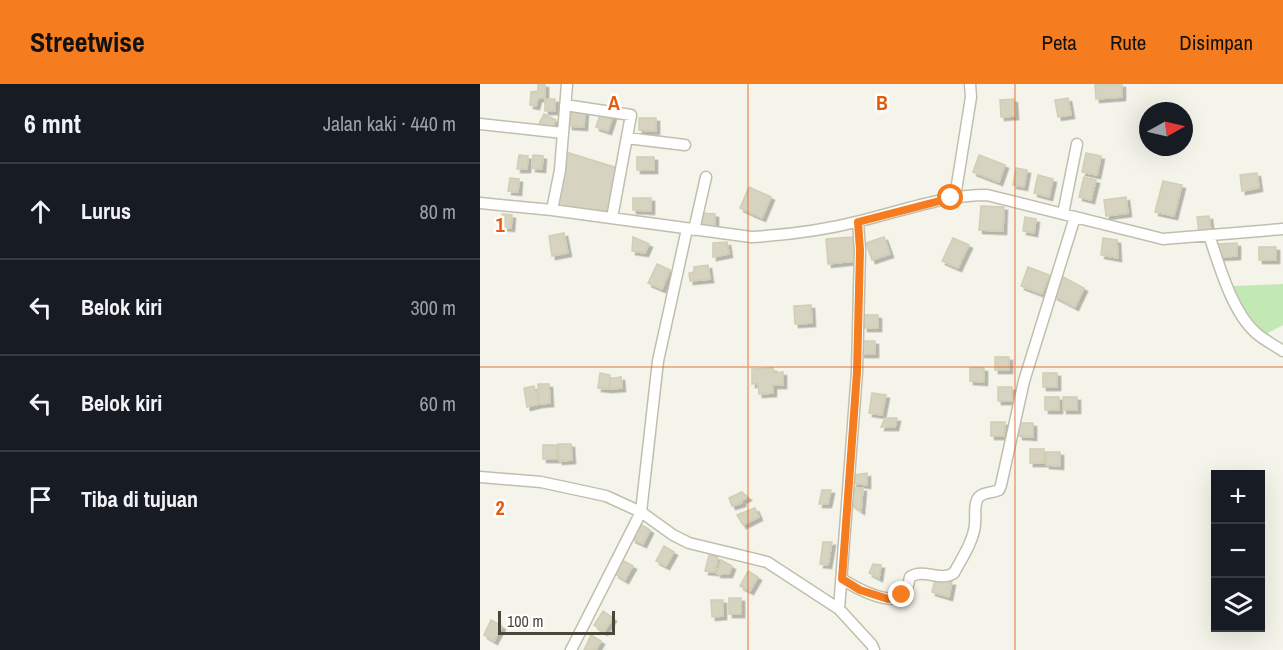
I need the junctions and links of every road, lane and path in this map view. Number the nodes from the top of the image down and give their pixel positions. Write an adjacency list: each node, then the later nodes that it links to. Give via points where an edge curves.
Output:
1 (567, 84): 3 (street)
2 (970, 84): 10 (street)
3 (565, 105): 5 (street); 6 (street, via 631,115)
4 (480, 124): 5 (street)
5 (563, 133): 12 (street)
6 (627, 138): 8 (street); 14 (street)
7 (1077, 144): 13 (street)
8 (685, 146)
9 (706, 177): 18 (street)
10 (955, 197): 13 (street, via 987,195); 16 (street)
11 (480, 203): 12 (street)
12 (552, 210): 14 (street)
13 (1063, 214): 15 (street)
14 (612, 218): 18 (street)
15 (1075, 218): 19 (street, via 1163,239); 23 (street, via 1024,381 1001,485 999,490 978,498 975,526 954,573 943,577 915,573 906,592 888,599)
16 (858, 222): 18 (street, via 779,236); 23 (street, via 857,372)
17 (1283, 229): 19 (street)
18 (691, 230): 22 (street, via 657,361)
19 (1209, 235): 20 (street, via 1239,312 1254,332)
20 (1283, 351)
21 (480, 477): 22 (street, via 552,484 606,496)
22 (641, 512): 24 (street, via 689,543 767,562); 25 (street)
23 (842, 579): 24 (street)
24 (839, 609): 26 (street)
25 (571, 650)
26 (874, 650)

